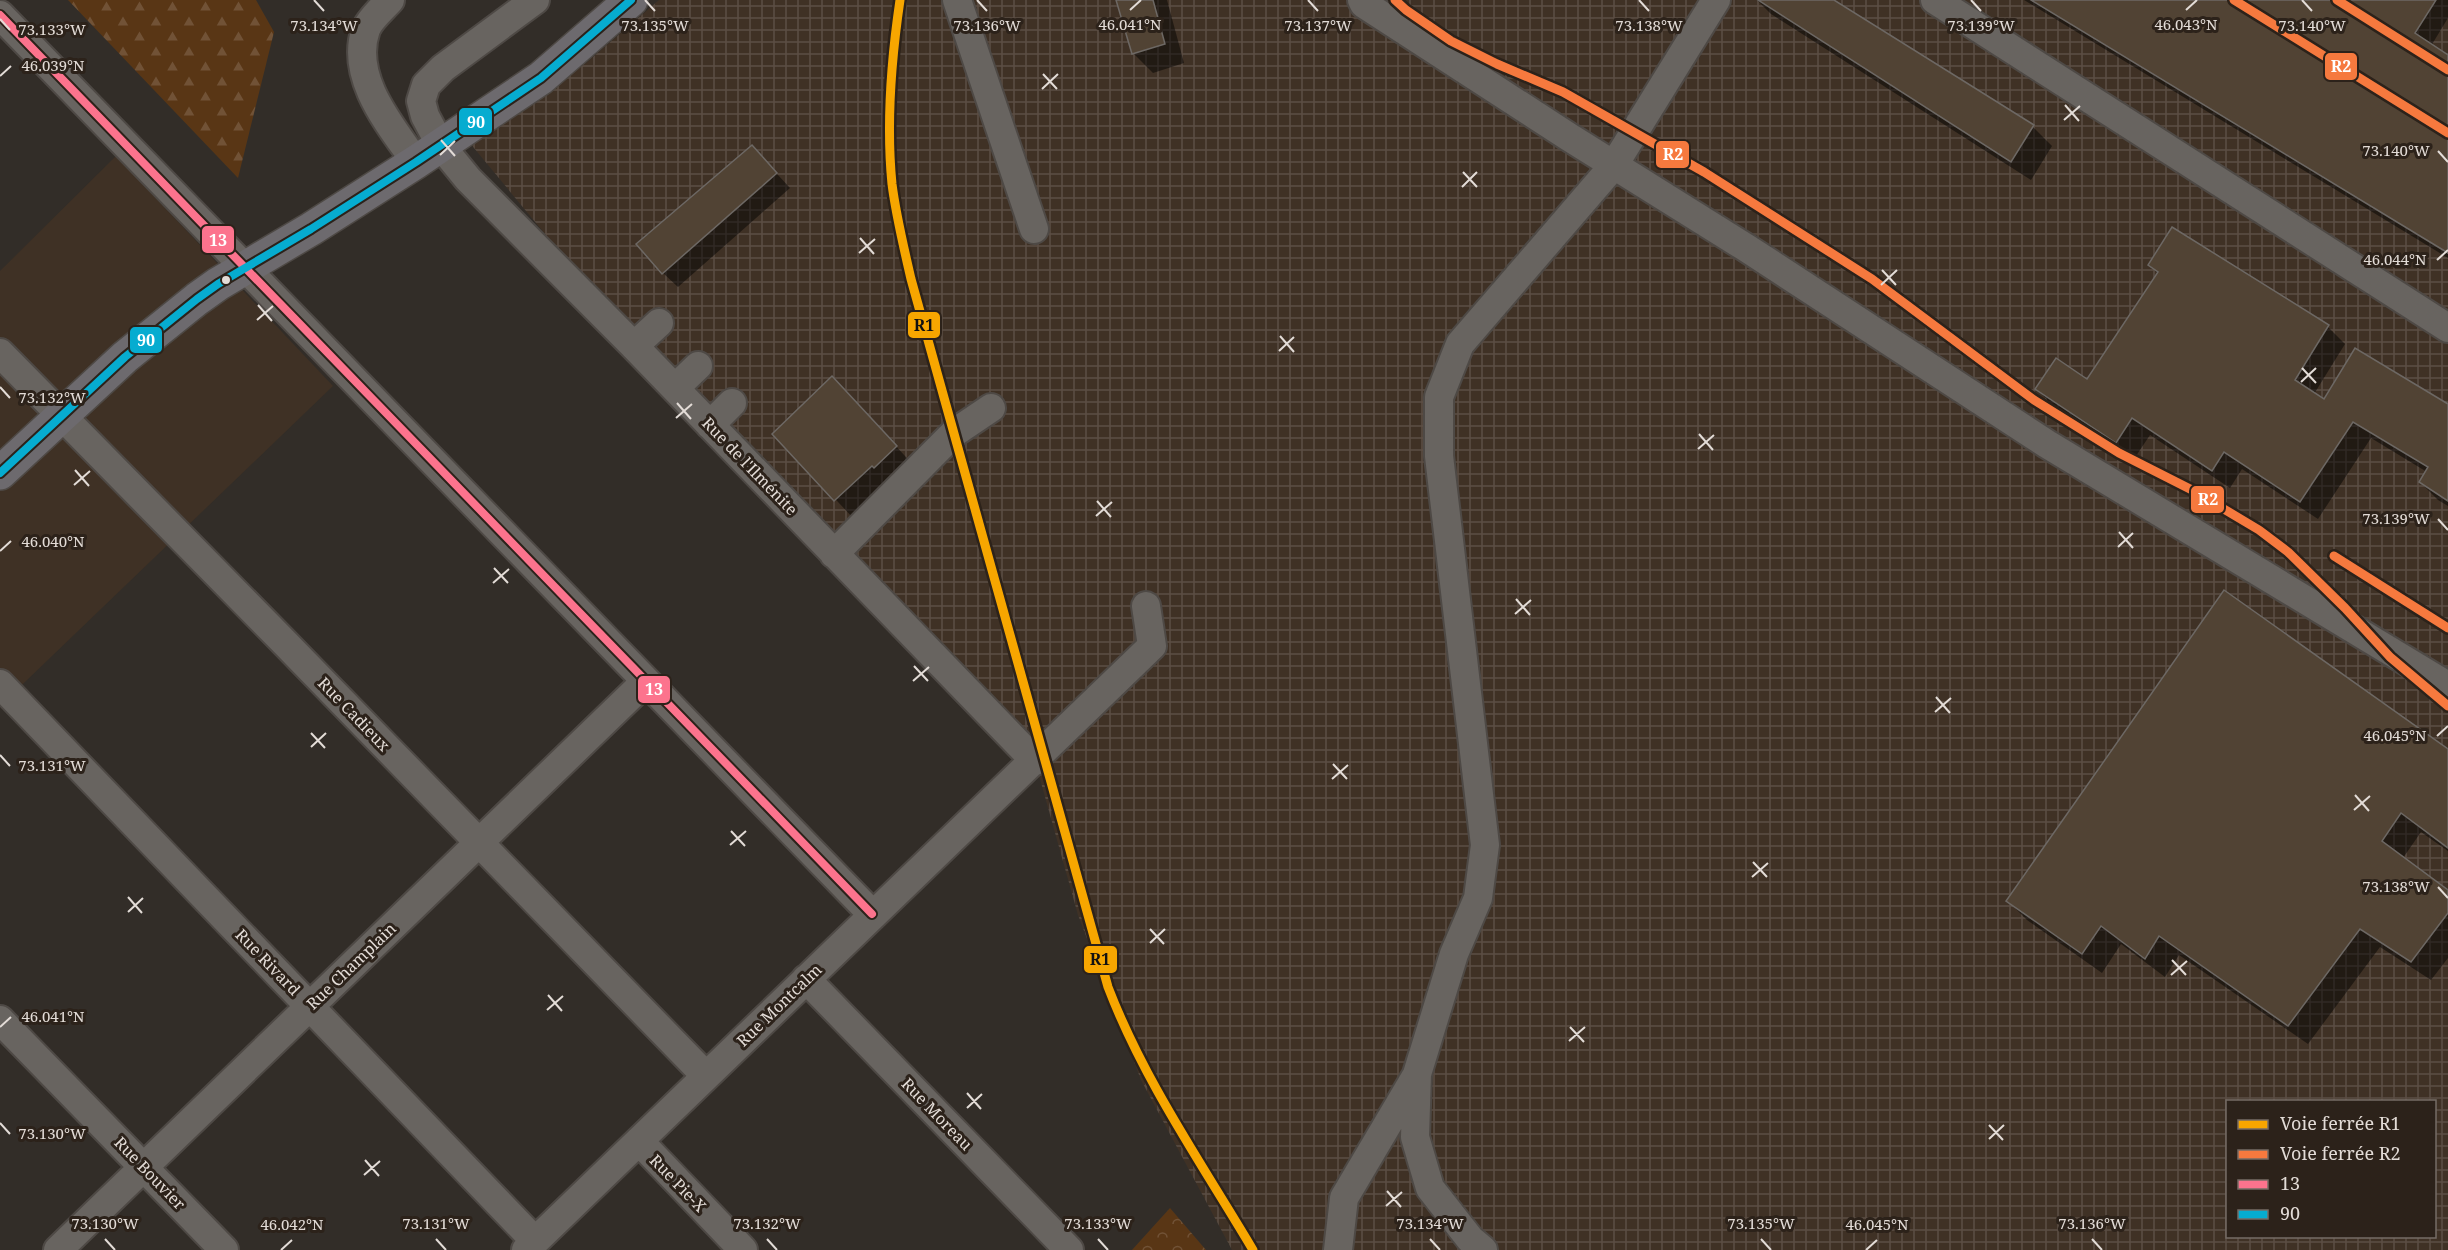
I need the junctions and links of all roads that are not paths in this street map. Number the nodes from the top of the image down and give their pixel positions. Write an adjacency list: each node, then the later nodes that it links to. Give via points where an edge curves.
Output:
1 (390, 0): 9 (street, via 367,27 362,59 367,82 392,129)
2 (535, 0): 9 (street, via 426,85 421,101)
3 (631, 0): 9 (main road, via 541,78)
4 (957, 0): 11 (street)
5 (1362, 0): 10 (street)
6 (1716, 0): 10 (street)
7 (1935, 0): 14 (street)
8 (0, 15): 12 (street)
9 (429, 154): 12 (main road); 15 (street, Rue de l'Ilménite, via 468,179)
10 (1614, 165): 28 (street, via 2047,444); 35 (street, via 1460,344 1439,397 1439,456 1485,845 1478,897 1454,954)
11 (1034, 228)
12 (244, 267): 21 (main road, via 164,325); 26 (street)
13 (659, 323): 15 (street)
14 (2448, 328)
15 (634, 346): 18 (street, Rue de l'Ilménite)
16 (0, 353): 21 (street, Rue Cadieux)
17 (698, 366): 18 (street)
18 (675, 388): 22 (street, Rue de l'Ilménite)
19 (732, 403): 22 (street)
20 (991, 408): 24 (street, via 954,433)
21 (60, 416): 23 (main road); 30 (street, Rue Cadieux)
22 (710, 425): 24 (street, Rue de l'Ilménite)
23 (0, 473)
24 (834, 554): 29 (street, Rue de l'Ilménite)
25 (1146, 606): 29 (street, Rue Montcalm, via 1152,646)
26 (645, 682): 30 (street, Rue Champlain); 31 (street)
27 (0, 684): 33 (street, Rue Rivard)
28 (2448, 686)
29 (1035, 761): 31 (street, Rue Montcalm)
30 (478, 842): 33 (street, Rue Champlain); 36 (street, Rue Cadieux)
31 (872, 914): 32 (street, Rue Montcalm)
32 (806, 979): 36 (street, Rue Montcalm); 43 (street, Rue Moreau)
33 (310, 1006): 38 (street, Rue Champlain); 39 (street, Rue Rivard)
34 (0, 1020): 38 (street, Rue Bouvier)
35 (1417, 1074): 44 (street, via 1344,1198); 45 (street, via 1415,1137 1430,1188)
36 (706, 1076): 37 (street, Rue Montcalm)
37 (639, 1141): 39 (street, Rue Montcalm); 42 (street, Rue Pie-X)
38 (144, 1167): 40 (street, Rue Champlain); 41 (street, Rue Bouvier)
39 (530, 1245)
40 (58, 1250)
41 (224, 1250)
42 (743, 1250)
43 (1070, 1250)
44 (1338, 1250)
45 (1483, 1250)

